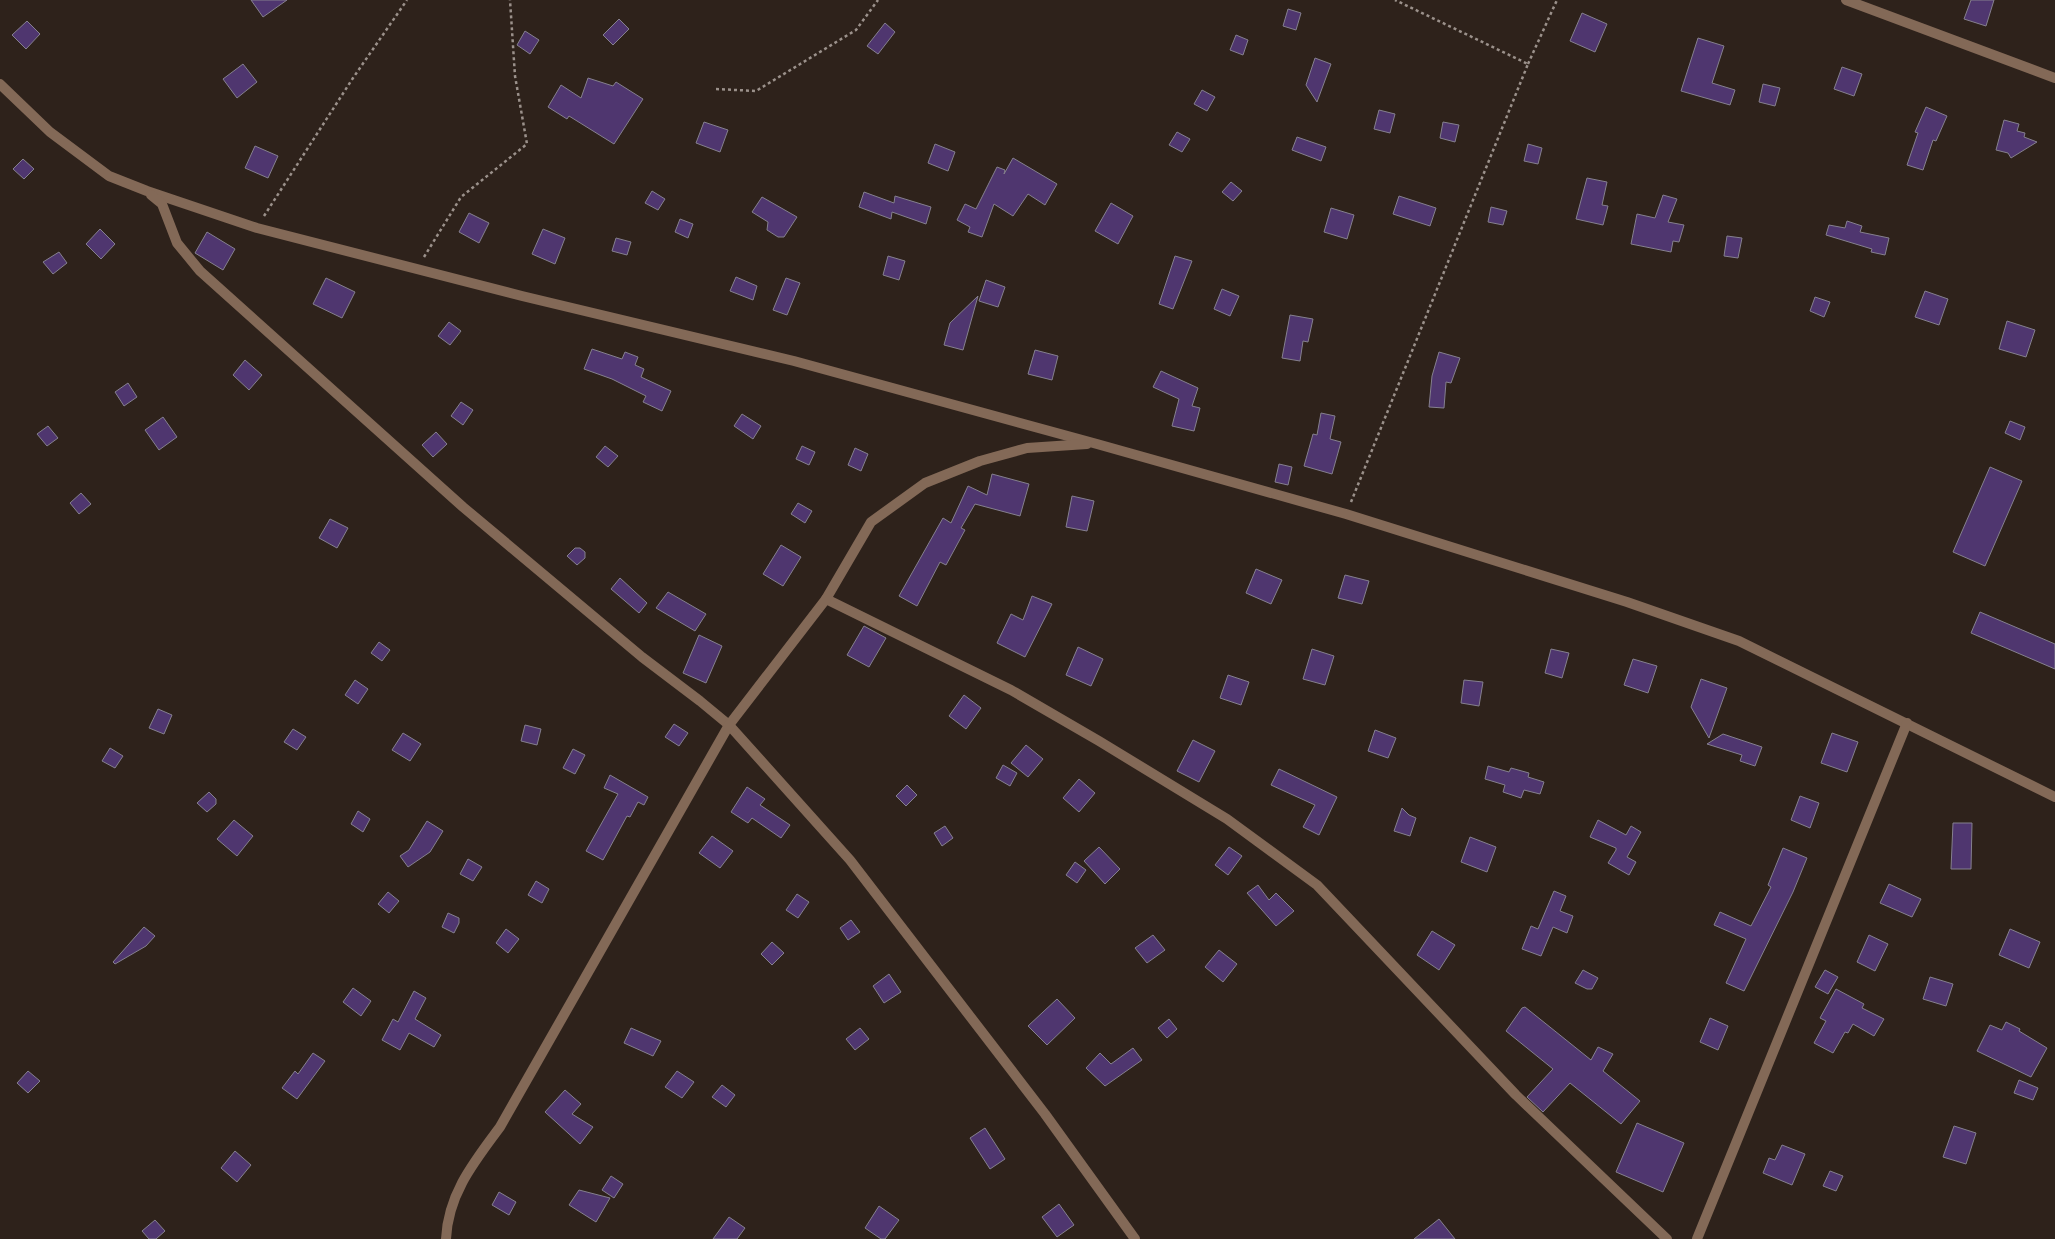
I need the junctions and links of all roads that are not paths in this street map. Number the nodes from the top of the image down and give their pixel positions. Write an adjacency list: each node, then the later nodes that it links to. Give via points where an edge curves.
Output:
1 (1846, 0): 2 (street)
2 (2055, 78)
3 (0, 84): 4 (street, via 50,132 109,176)
4 (147, 191): 5 (street, via 256,228 522,296 794,361); 8 (street, via 162,204 177,243 200,270 463,507 642,657)
5 (1096, 444): 6 (street, via 1027,448 980,461 925,483 871,522); 7 (street, via 1346,514 1627,602 1739,641)
6 (826, 599): 8 (street); 12 (street, via 1011,690 1099,741 1227,819 1317,885 1516,1095)
7 (1907, 723): 9 (street); 13 (street)
8 (729, 725): 10 (street, via 500,1126 454,1195 446,1227); 11 (street, via 850,860 1046,1114)
9 (2055, 797)
10 (446, 1239)
11 (1135, 1239)
12 (1667, 1239)
13 (1696, 1239)

